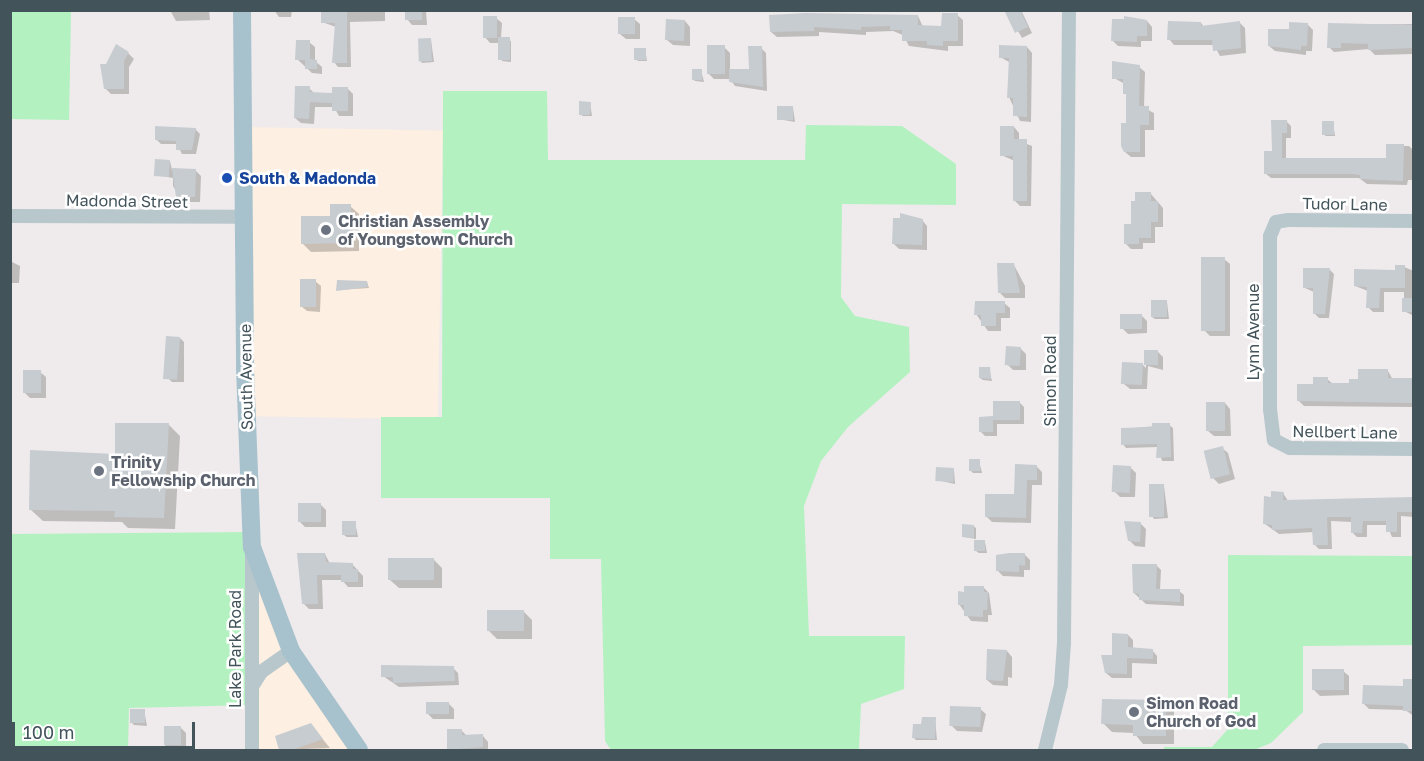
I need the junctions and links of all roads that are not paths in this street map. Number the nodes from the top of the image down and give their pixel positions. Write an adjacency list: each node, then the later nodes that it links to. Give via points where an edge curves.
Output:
1 (242, 10): 4 (main road, South Avenue)
2 (1068, 10): 14 (street, Simon Road, via 1064,643 1061,685)
3 (10, 216): 4 (street, Madonda Street)
4 (243, 217): 9 (main road, South Avenue)
5 (1413, 221): 6 (street, Tudor Lane)
6 (1276, 222): 7 (street, Lynn Avenue, via 1270,236 1270,409)
7 (1277, 443): 8 (street, Nellbert Lane, via 1290,448)
8 (1413, 449)
9 (252, 547): 10 (main road, South Avenue); 11 (street, Lake Park Road)
10 (291, 651): 11 (street, via 261,672); 13 (main road, South Avenue)
11 (252, 687): 12 (street, Lake Park Road)
12 (252, 750)
13 (359, 750)
14 (1045, 750)
15 (1324, 750): 16 (street)
16 (1402, 750)

